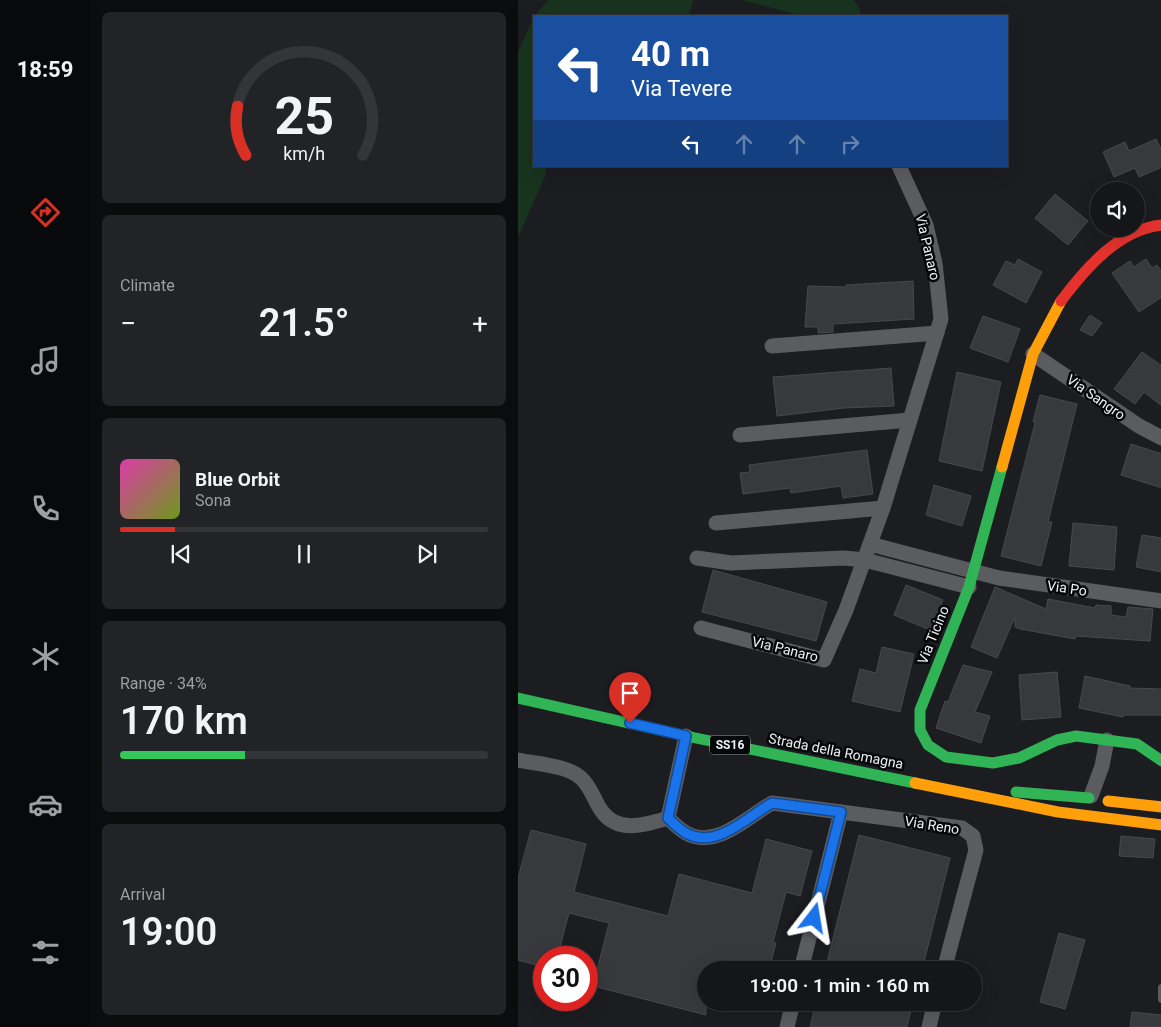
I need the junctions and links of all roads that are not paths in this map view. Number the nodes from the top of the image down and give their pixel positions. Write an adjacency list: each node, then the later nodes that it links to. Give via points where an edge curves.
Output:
1 (900, 167): 3 (street, Via Panaro, via 928,234 935,263 941,319)
2 (1162, 225): 5 (main road, Via Ticino, via 1150,226 1114,245 1082,273 1056,307)
3 (937, 333): 4 (street); 6 (street, Via Panaro)
4 (772, 346)
5 (1033, 354): 8 (street, Via Sangro, via 1138,426); 14 (main road, Via Ticino)
6 (910, 420): 7 (street); 9 (street, Via Panaro)
7 (740, 436)
8 (1162, 438)
9 (883, 508): 10 (street); 11 (street, Via Panaro)
10 (716, 523)
11 (870, 544): 13 (street, Via Panaro); 14 (street)
12 (697, 558): 13 (street, via 731,563)
13 (865, 560): 15 (street); 17 (street, Via Panaro, via 824,660)
14 (974, 571): 15 (main road, Via Ticino); 16 (street, Via Po, via 999,578)
15 (969, 586): 20 (main road, Via Ticino, via 920,710 920,730 928,745 946,757 993,763 1019,758 1057,740 1076,736)
16 (1162, 601)
17 (701, 628)
18 (518, 698): 19 (main road, Strada della Romagna / SS16)
19 (686, 736): 24 (main road, Strada della Romagna / SS16); 30 (street)
20 (1107, 740): 22 (main road, Via Ticino, via 1137,744); 23 (street)
21 (518, 760): 30 (street, via 564,770 580,777 590,788 602,812 619,825 641,826)
22 (1162, 762)
23 (1102, 766): 25 (street); 26 (street)
24 (942, 788): 25 (main road, Strada della Romagna / SS16); 29 (main road, Strada della Romagna / SS16, via 1058,812)
25 (1090, 797): 26 (main road, Strada della Romagna / SS16, via 1099,794); 29 (main road, via 1086,806)
26 (1107, 800): 27 (main road, Strada della Romagna / SS16); 29 (main road, via 1108,810)
27 (1162, 807)
28 (841, 812): 30 (street, Via Reno, via 772,803 718,837 699,838 685,833); 32 (street); 33 (street, Via Reno, via 962,828 973,836 976,850)
29 (1096, 815): 31 (main road, Strada della Romagna / SS16)
30 (668, 818)
31 (1162, 825)
32 (803, 961)
33 (946, 961)
34 (1162, 988): 35 (lane)
35 (1162, 999)
36 (791, 1011): 38 (street)
37 (933, 1011): 39 (street)
38 (787, 1027)
39 (929, 1027)

